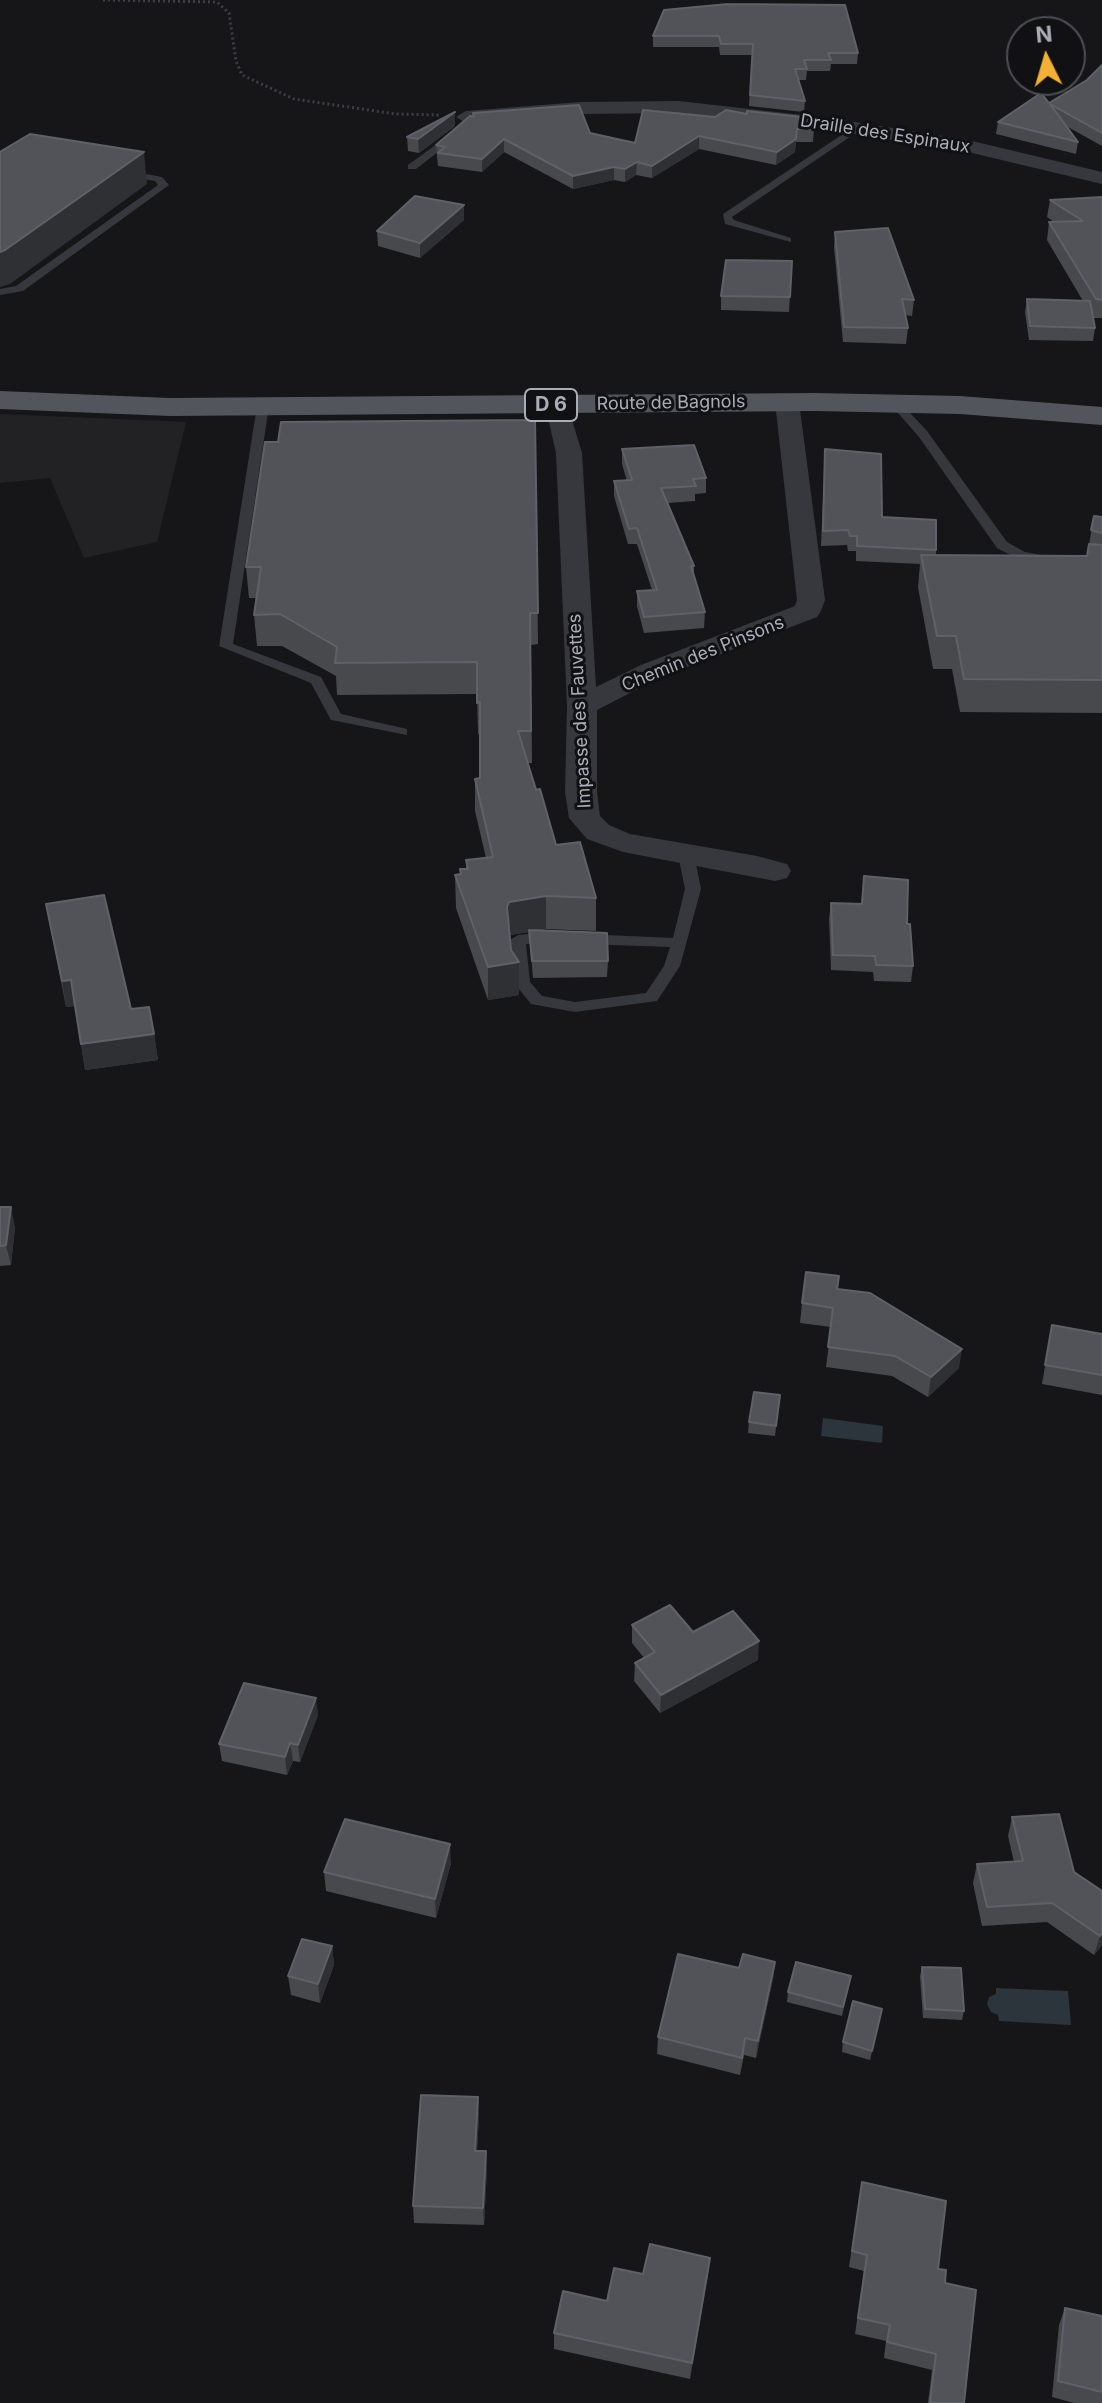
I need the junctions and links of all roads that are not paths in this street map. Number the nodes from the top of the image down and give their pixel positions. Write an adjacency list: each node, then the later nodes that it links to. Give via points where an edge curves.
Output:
1 (466, 117): 2 (street, Draille des Espinaux, via 679,107); 3 (lane, via 464,128)
2 (858, 128): 5 (street, Draille des Espinaux, via 996,151); 6 (lane, via 727,216 729,222)
3 (412, 167)
4 (112, 170): 7 (lane, via 158,179 164,185 19,289)
5 (1102, 178)
6 (787, 240)
7 (0, 292)
8 (0, 400): 12 (main road, Route de Bagnols / D 6)
9 (787, 402): 10 (main road, Route de Bagnols / D 6); 11 (main road, Route de Bagnols / D 6); 15 (street, Chemin des Pinsons, via 811,600 807,611 651,671)
10 (895, 403): 13 (main road, Route de Bagnols / D 6); 14 (lane, via 1002,545)
11 (557, 405): 12 (main road, Route de Bagnols / D 6); 15 (street, Impasse des Fauvettes, via 569,453)
12 (263, 406): 16 (lane, via 226,646 316,680 336,717)
13 (1102, 416)
14 (1062, 564)
15 (582, 706): 17 (street, Impasse des Fauvettes, via 585,818 598,832 623,842)
16 (402, 732)
17 (686, 854): 18 (street, Impasse des Fauvettes); 19 (lane, via 693,889)
18 (775, 871)
19 (680, 943): 19 (lane, via 651,997 575,1007 537,1000 522,983 518,940)

